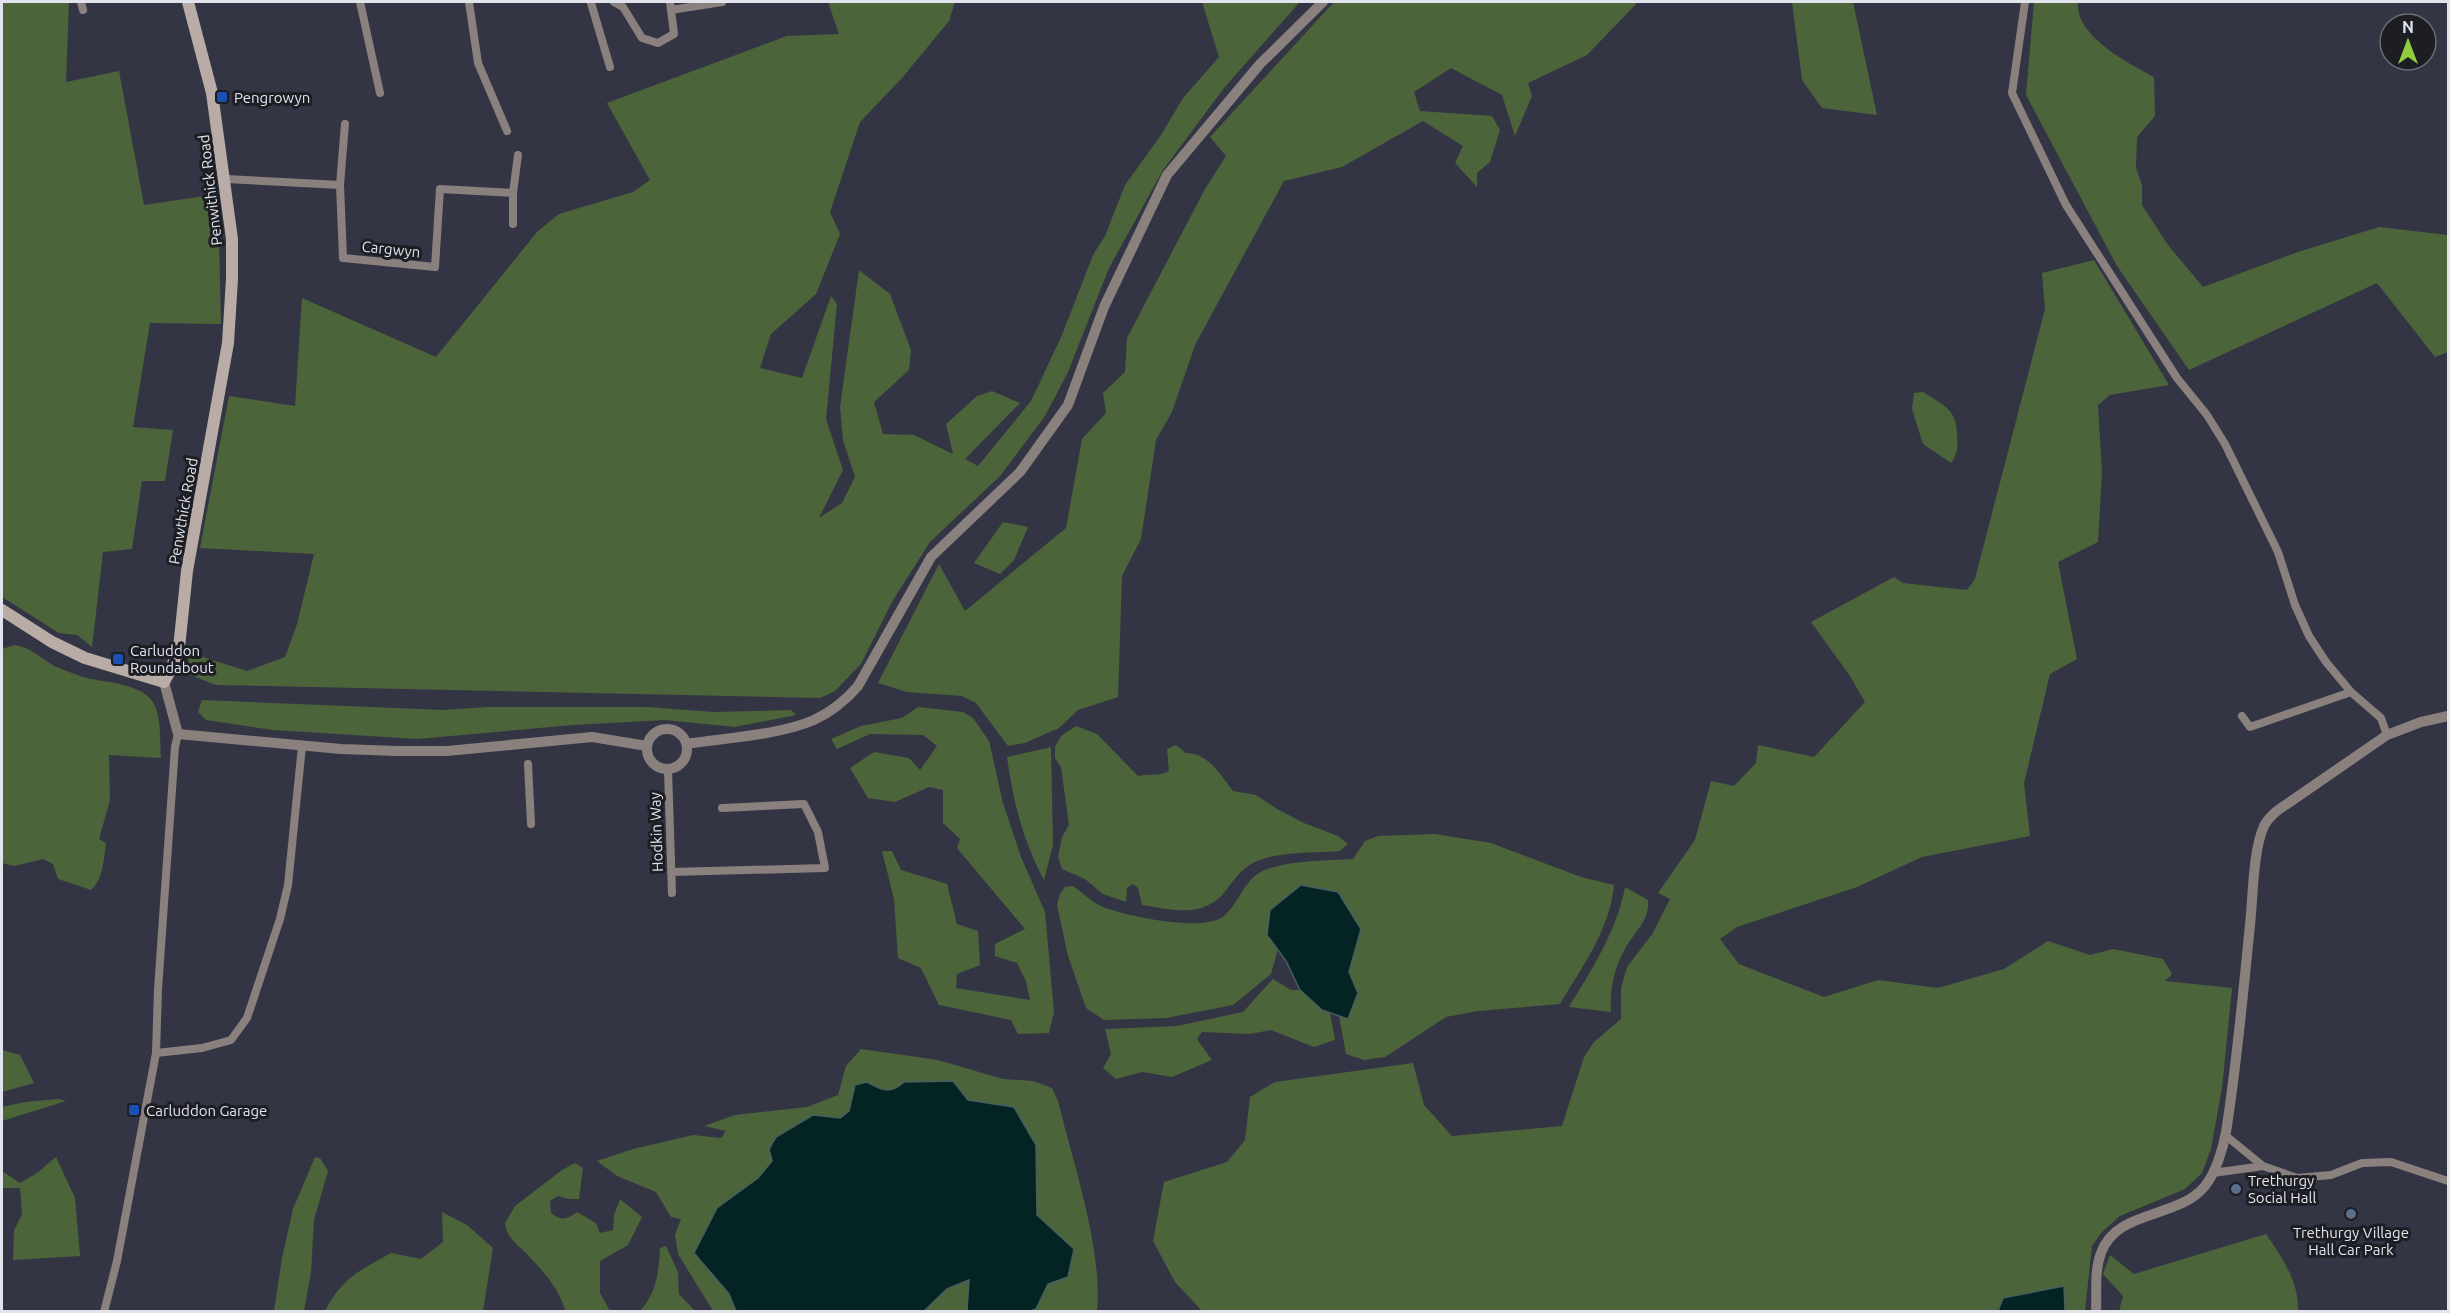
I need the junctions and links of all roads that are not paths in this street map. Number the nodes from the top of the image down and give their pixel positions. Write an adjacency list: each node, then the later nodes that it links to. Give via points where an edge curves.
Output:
1 (188, 2): 15 (main road, Penwithick Road, via 212,93)
2 (360, 2): 11 (street)
3 (469, 2): 13 (street, via 478,63)
4 (593, 2): 10 (street)
5 (614, 2): 9 (street, via 623,7 642,38 658,43 674,34)
6 (722, 2): 9 (street)
7 (1323, 2): 27 (street, via 1260,64 1167,175 1104,307 1068,405 1020,472 931,556 858,686 845,700 814,720 770,732)
8 (2025, 2): 22 (street, via 2012,93 2066,205 2177,378 2225,444 2278,552 2309,636)
9 (671, 6)
10 (610, 67)
11 (380, 93)
12 (345, 124): 16 (street)
13 (507, 130)
14 (518, 155): 17 (street)
15 (225, 179): 16 (street); 19 (main road, Penwithick Road, via 232,239)
16 (340, 185): 17 (street, Cargwyn, via 343,258 435,267 440,189)
17 (513, 193): 18 (street)
18 (513, 224)
19 (228, 343): 21 (main road, Penwthick Road, via 186,575 179,648)
20 (2, 610): 21 (main road, via 85,658)
21 (164, 682): 25 (street)
22 (2351, 692): 23 (street, via 2250,727); 26 (street, via 2381,718)
23 (2242, 716)
24 (2448, 716): 26 (street)
25 (178, 735): 28 (street); 36 (street)
26 (2387, 735): 37 (street, via 2286,804 2264,826 2254,871)
27 (687, 744): 29 (street, via 681,734 669,729 657,731); 31 (street, via 684,762)
28 (302, 746): 29 (street, via 447,751 592,737); 36 (street, via 288,885 247,1018 231,1040)
29 (647, 746): 31 (street, via 652,763)
30 (528, 764): 33 (street)
31 (668, 770): 34 (street, Hodkin Way)
32 (722, 808): 34 (street, via 804,804 818,832 825,868)
33 (531, 824)
34 (671, 872): 35 (street, Hodkin Way)
35 (672, 893)
36 (156, 1053): 41 (street)
37 (2225, 1135): 38 (street); 39 (street)
38 (2263, 1166): 39 (street); 40 (street, via 2297,1178 2331,1175 2362,1163 2391,1162)
39 (2213, 1173): 42 (street, via 2204,1188 2189,1199 2124,1227 2107,1240 2097,1270)
40 (2448, 1181)
41 (104, 1311)
42 (2096, 1311)

